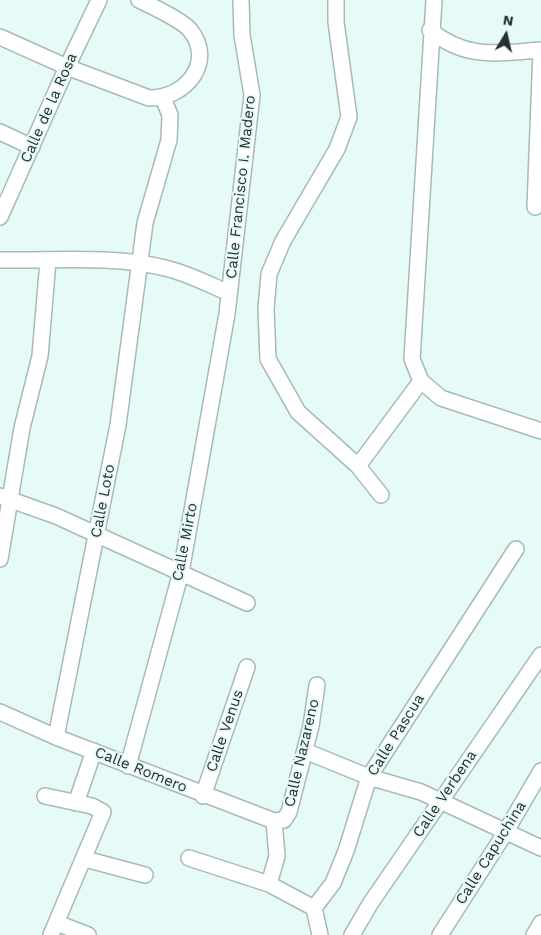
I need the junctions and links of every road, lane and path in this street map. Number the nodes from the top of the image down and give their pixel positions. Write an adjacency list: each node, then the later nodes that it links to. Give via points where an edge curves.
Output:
1 (99, 0): 9 (street, Calle de la Rosa)
2 (139, 0): 10 (street, via 190,29 200,49 193,77 181,90)
3 (242, 0): 18 (street, Calle Francisco I. Madero, via 242,35 252,95)
4 (336, 0): 22 (street, via 348,117 337,149 283,241 269,274 266,319 268,359 286,393 298,412)
5 (434, 0): 6 (street)
6 (430, 30): 8 (street, via 459,49 492,55); 20 (street, via 412,358)
7 (0, 37): 9 (street)
8 (541, 50): 13 (street)
9 (67, 66): 10 (street); 12 (street, Calle de la Rosa)
10 (156, 98): 17 (street, Calle Loto, via 170,115 169,140 145,223)
11 (0, 132): 12 (street)
12 (32, 146): 14 (street, Calle de la Rosa)
13 (535, 207)
14 (0, 217)
15 (0, 260): 16 (street)
16 (48, 260): 17 (street, via 98,259); 24 (street, via 40,356)
17 (140, 264): 18 (street, via 166,268); 25 (street, Calle Loto, via 118,425)
18 (229, 294): 19 (street, Calle Francisco I. Madero)
19 (227, 314): 28 (street, Calle Mirto)
20 (422, 381): 21 (street, via 441,398); 22 (street)
21 (541, 431)
22 (358, 466): 23 (street)
23 (381, 495)
24 (5, 499): 25 (street, via 56,516); 27 (street)
25 (96, 535): 28 (street); 34 (street, Calle Loto)
26 (516, 549): 39 (street, Calle Pascua)
27 (0, 559)
28 (181, 572): 29 (street); 37 (street, Calle Mirto)
29 (247, 603)
30 (541, 655): 42 (street, Calle Verbena)
31 (247, 667): 41 (street, Calle Venus)
32 (318, 685): 36 (street, Calle Nazareno)
33 (0, 712): 34 (street, Calle Romero)
34 (56, 737): 35 (street, Calle Romero)
35 (94, 751): 37 (street, Calle Romero); 43 (street)
36 (305, 751): 39 (street); 44 (street, Calle Nazareno, via 289,812)
37 (128, 766): 41 (street, Calle Romero)
38 (541, 771): 45 (street, Calle Capuchina)
39 (369, 777): 42 (street); 51 (street, Calle Pascua, via 333,882)
40 (45, 796): 43 (street)
41 (203, 796): 44 (street, Calle Romero)
42 (441, 801): 45 (street); 56 (street, Calle Verbena)
43 (76, 803): 48 (street, via 103,812)
44 (279, 821): 50 (street, via 277,856)
45 (505, 834): 46 (street); 57 (street, Calle Capuchina)
46 (541, 848)
47 (189, 858): 50 (street)
48 (85, 859): 49 (street); 53 (street)
49 (145, 875)
50 (270, 884): 51 (street)
51 (314, 908): 55 (street)
52 (541, 923): 58 (street)
53 (54, 929): 54 (street)
54 (88, 935)
55 (320, 935)
56 (352, 935)
57 (440, 935)
58 (534, 935)

